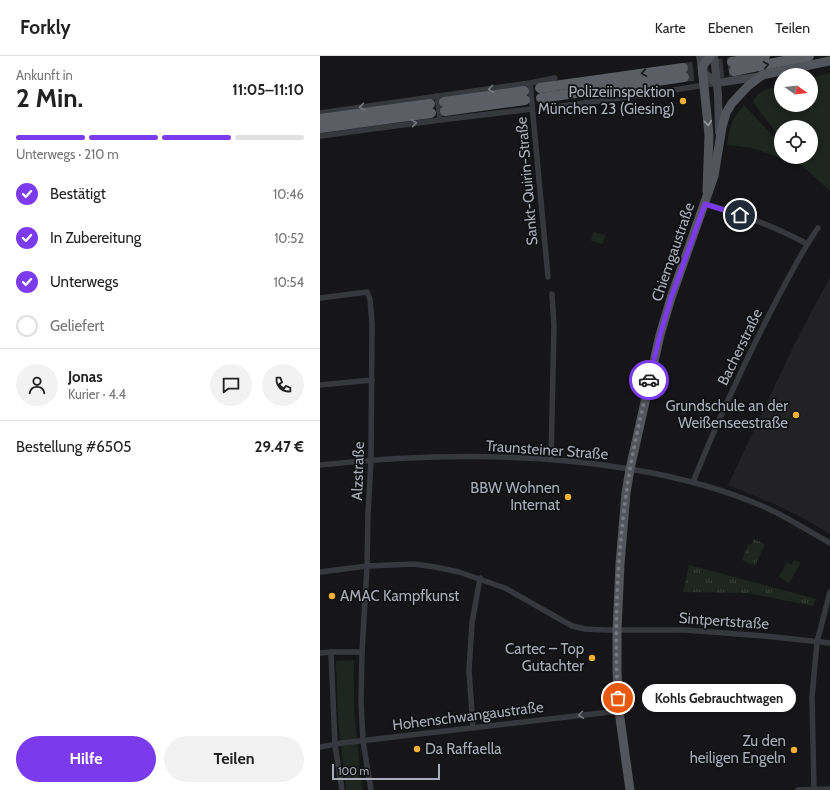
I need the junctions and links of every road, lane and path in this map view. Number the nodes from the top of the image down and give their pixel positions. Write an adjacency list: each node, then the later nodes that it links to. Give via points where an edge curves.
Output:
1 (700, 56): 7 (main road)
2 (710, 56): 7 (main road)
3 (714, 56): 11 (main road, Chiemgaustraße)
4 (765, 56): 5 (highway, one-way to 5, via 733,66)
5 (808, 56)
6 (830, 60): 9 (main road)
7 (702, 70): 11 (main road); 12 (main road, Chiemgaustraße)
8 (684, 72): 14 (highway)
9 (762, 75): 11 (main road); 22 (main road, via 732,103 724,120)
10 (555, 78): 13 (street)
11 (717, 83): 12 (street); 22 (main road, Chiemgaustraße)
12 (704, 84): 15 (street); 23 (main road, Chiemgaustraße, one-way to 23, via 709,135)
13 (526, 91): 16 (highway); 16 (street, one-way to 16); 17 (street, Sankt-Quirin-Straße)
14 (540, 93)
15 (555, 107)
16 (438, 108): 17 (street); 18 (street, one-way to 18); 19 (highway); 20 (highway); 21 (street, one-way to 16)
17 (532, 109): 26 (street, Sankt-Quirin-Straße)
18 (320, 113)
19 (320, 119)
20 (320, 128)
21 (320, 136)
22 (719, 141): 23 (main road, Chiemgaustraße, via 714,176)
23 (706, 201): 25 (street, via 787,233); 34 (main road, Chiemgaustraße, via 660,335)
24 (818, 228): 25 (street, Bacherstraße)
25 (807, 244): 35 (street, Bacherstraße, via 750,351)
26 (548, 277)
27 (552, 294): 31 (street, via 554,326)
28 (320, 298): 29 (street, Alzstraße, via 367,292 372,323)
29 (372, 380): 30 (street); 32 (street, Alzstraße)
30 (320, 385)
31 (550, 459): 32 (street, Traunsteiner Straße, via 451,456); 34 (street, Traunsteiner Straße)
32 (371, 460): 33 (street, Traunsteiner Straße); 37 (street, Alzstraße)
33 (320, 465)
34 (630, 469): 35 (street, Traunsteiner Straße); 41 (main road, Chiemgaustraße, via 620,564)
35 (693, 482): 36 (street, Traunsteiner Straße, via 770,510)
36 (830, 543)
37 (367, 566): 38 (street, Sintpertstraße); 39 (street, Sintpertstraße, via 414,564); 45 (street, Alzstraße)
38 (320, 572)
39 (480, 578): 41 (street, Sintpertstraße, via 515,594 572,626); 48 (street, via 472,623 470,670)
40 (830, 592): 42 (street)
41 (617, 630): 42 (street, Sintpertstraße, via 692,630); 47 (main road, Chiemgaustraße)
42 (817, 642): 43 (street, Sintpertstraße); 57 (street, via 812,697)
43 (830, 643)
44 (332, 652): 45 (street); 46 (street); 50 (street)
45 (362, 652): 49 (street, Alzstraße, via 360,700)
46 (320, 653)
47 (619, 711): 48 (street, Hohenschwangaustraße, one-way to 48); 55 (main road, Chiemgaustraße)
48 (473, 728): 49 (street, Hohenschwangaustraße)
49 (363, 741): 50 (street, Hohenschwangaustraße); 54 (street, Alzstraße)
50 (335, 745): 51 (street, Hohenschwangaustraße); 53 (street)
51 (320, 747)
52 (830, 789): 57 (street)
53 (342, 790)
54 (371, 790)
55 (630, 790)
56 (798, 790): 57 (street)
57 (814, 790)

